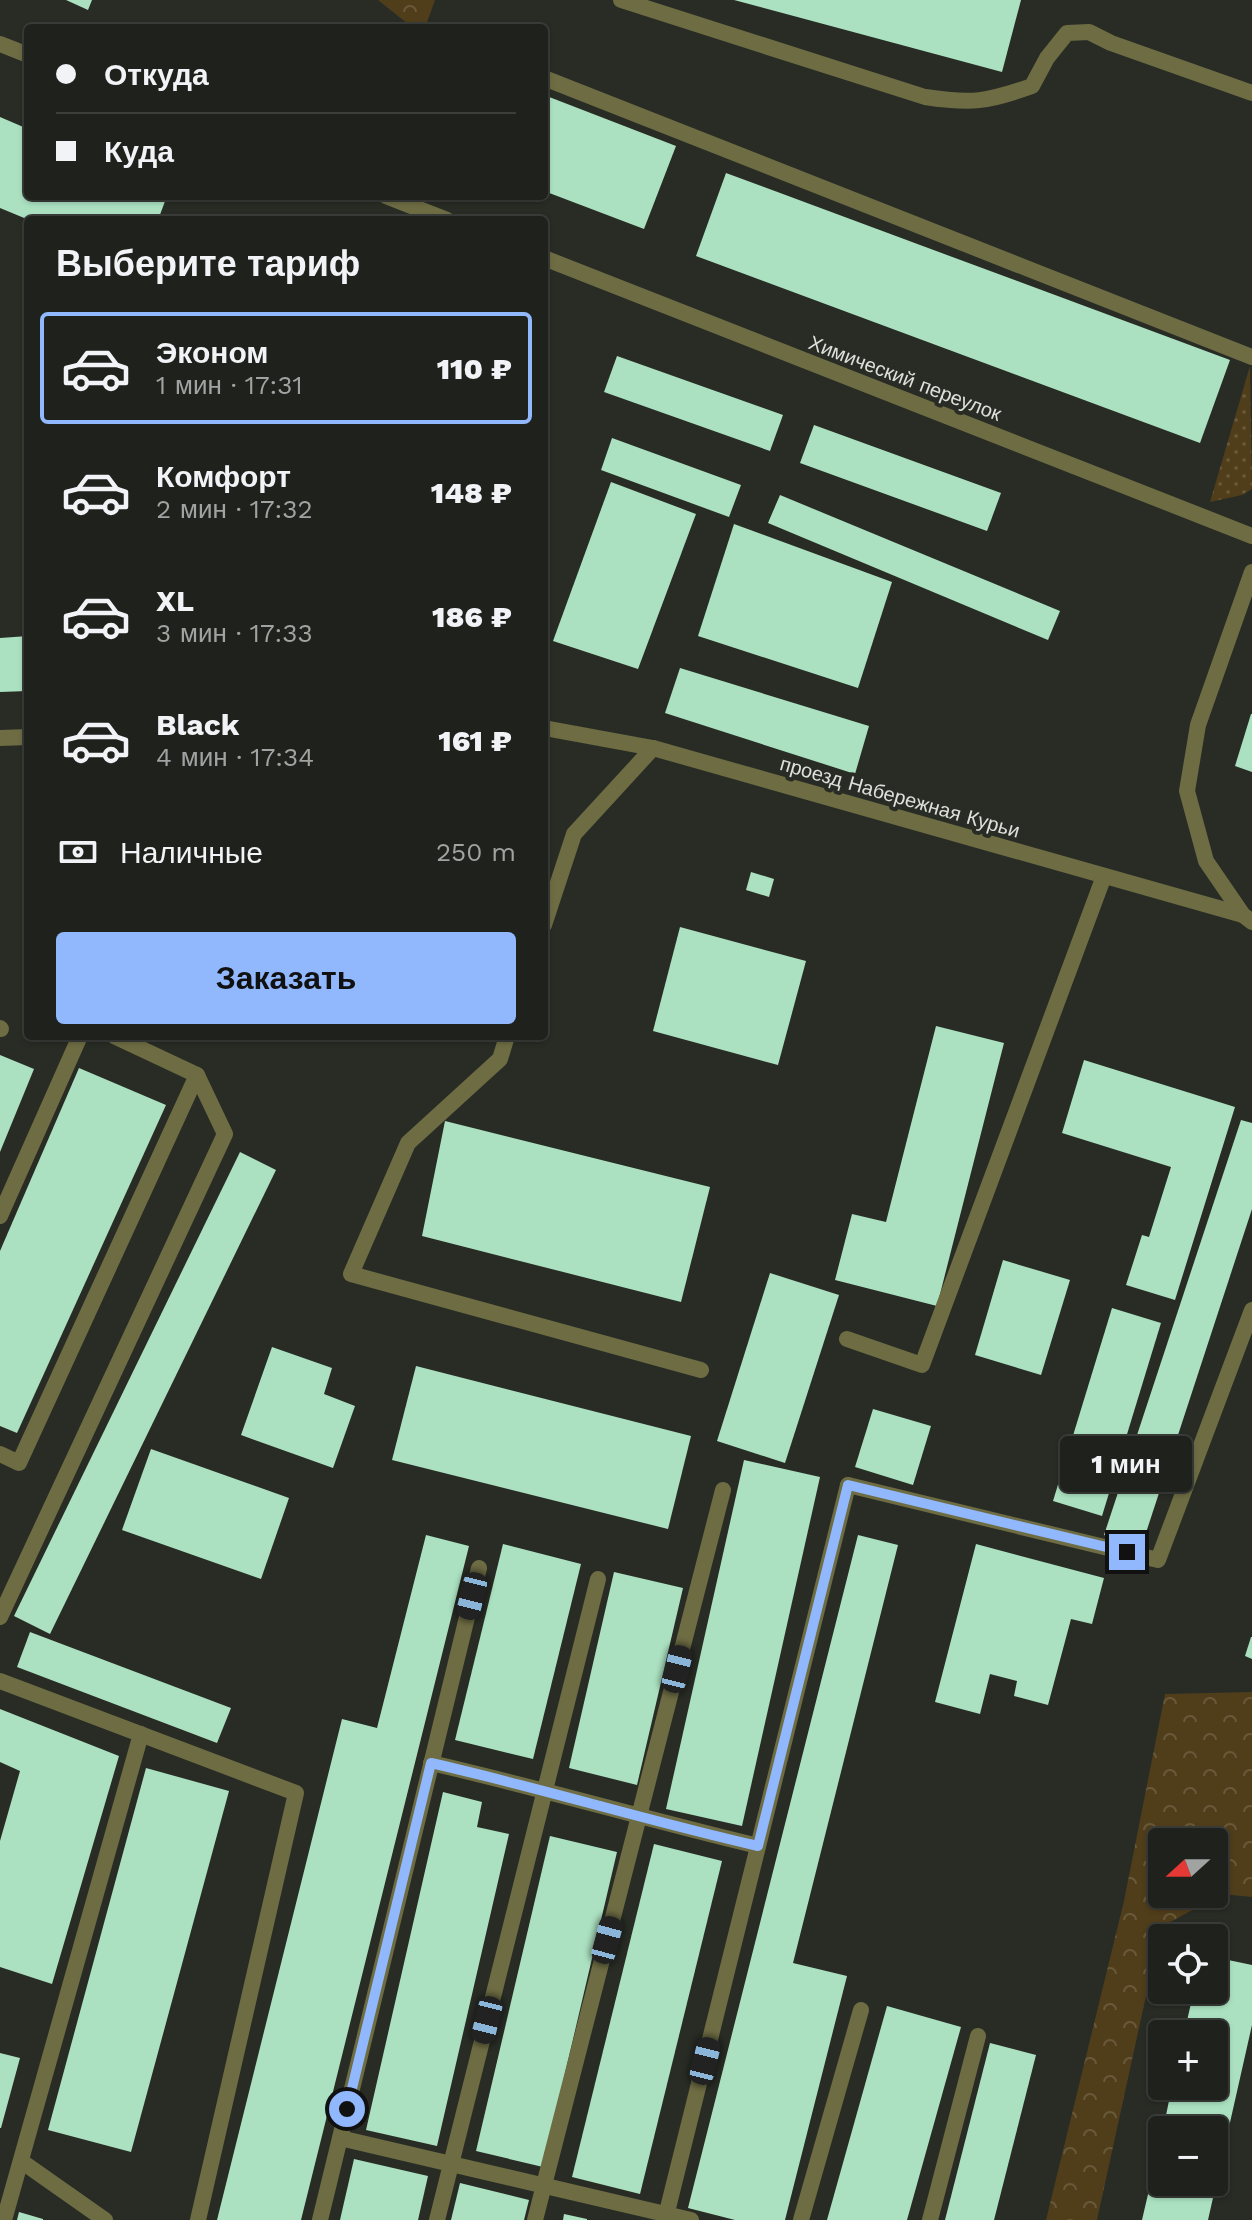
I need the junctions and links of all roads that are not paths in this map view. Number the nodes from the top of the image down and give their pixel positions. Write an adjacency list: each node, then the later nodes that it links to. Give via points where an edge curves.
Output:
1 (621, 0): 5 (street, via 925,97 966,103 1032,86 1067,33 1089,32)
2 (0, 44): 3 (street)
3 (24, 53)
4 (548, 80): 9 (street)
5 (1252, 93)
6 (396, 200): 7 (street)
7 (437, 216)
8 (548, 260): 10 (street, Химический переулок)
9 (1252, 357)
10 (1252, 536)
11 (1252, 572): 18 (street, via 1198,725 1187,791 1206,861)
12 (548, 729): 15 (street, проезд Набережная Курьи)
13 (24, 737): 14 (street)
14 (0, 738)
15 (653, 748): 16 (street, проезд Набережная Курьи); 17 (street, via 574,834)
16 (1104, 876): 18 (street, проезд Набережная Курьи); 25 (street, via 922,1365)
17 (548, 913)
18 (1248, 918)
19 (78, 1040): 23 (street)
20 (123, 1040): 22 (street)
21 (506, 1040): 26 (street, via 500,1059 408,1143 351,1274)
22 (197, 1075): 27 (street, via 19,1463); 31 (street, via 225,1134)
23 (0, 1216)
24 (1252, 1310): 37 (street, via 1158,1560 848,1485)
25 (847, 1339)
26 (701, 1370)
27 (0, 1454)
28 (723, 1490): 36 (street)
29 (479, 1568): 34 (street)
30 (598, 1579): 35 (street)
31 (0, 1617)
32 (0, 1681): 33 (street)
33 (141, 1734): 41 (street); 47 (street, via 296,1793)
34 (431, 1763): 35 (street); 40 (street)
35 (545, 1789): 36 (street); 42 (street)
36 (639, 1818): 37 (street); 43 (street)
37 (758, 1846): 44 (street)
38 (861, 2010): 52 (street)
39 (978, 2036): 53 (street)
40 (340, 2138): 42 (street); 48 (street)
41 (21, 2161): 45 (street); 46 (street)
42 (451, 2164): 43 (street); 49 (street)
43 (544, 2185): 44 (street); 50 (street)
44 (666, 2217): 51 (street)
45 (4, 2220)
46 (105, 2220)
47 (198, 2220)
48 (320, 2220)
49 (437, 2220)
50 (535, 2220)
51 (691, 2220)
52 (801, 2220)
53 (930, 2220)

